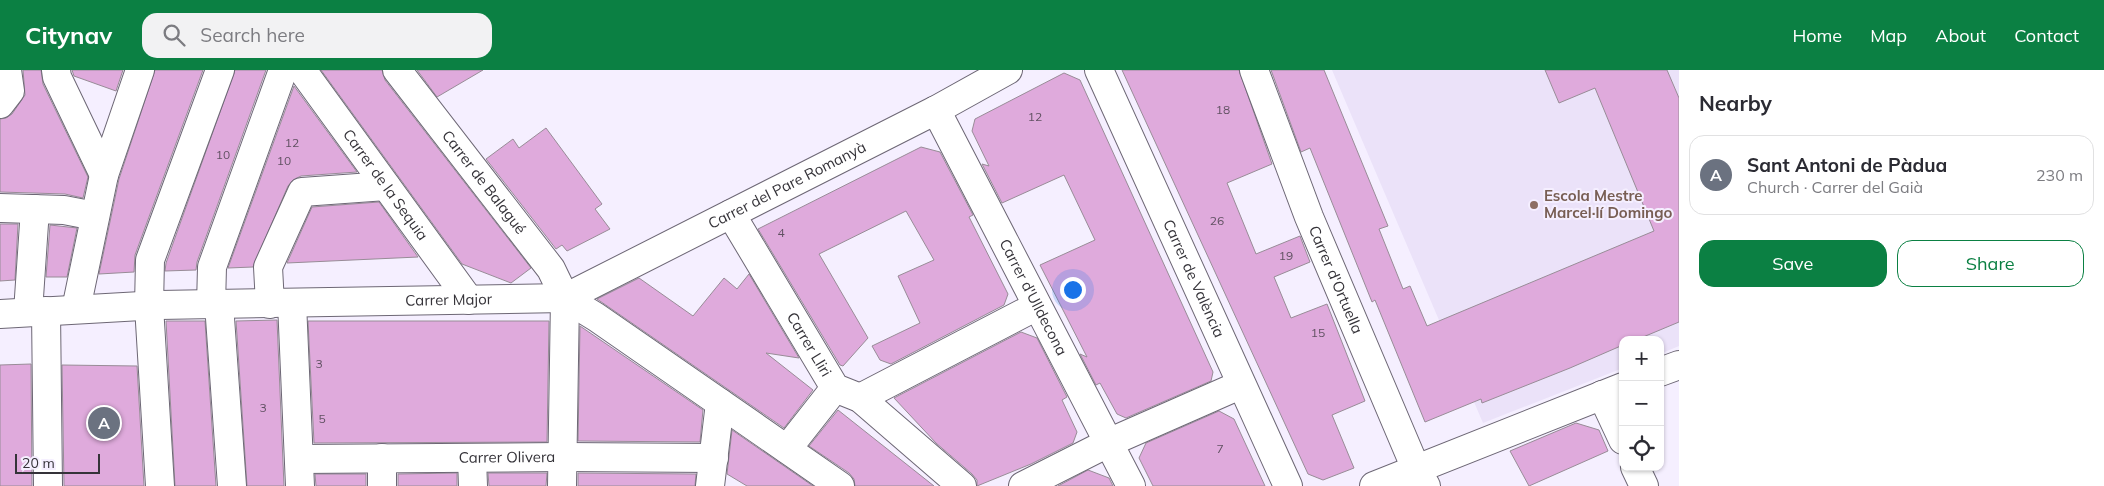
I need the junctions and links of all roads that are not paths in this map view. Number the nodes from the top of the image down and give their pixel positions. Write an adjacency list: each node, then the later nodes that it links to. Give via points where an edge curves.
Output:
1 (7, 70): 11 (street, via 10,91)
2 (56, 70): 13 (street)
3 (140, 70): 13 (street)
4 (220, 70): 23 (street, via 150,260)
5 (283, 70): 22 (street, via 212,267)
6 (302, 70): 14 (street, Carrer de la Sequia)
7 (397, 70): 19 (street, Carrer de Balagué, via 551,269)
8 (1008, 70): 12 (street, Carrer del Pare Romanyà)
9 (1099, 70): 30 (street, Carrer de València)
10 (1254, 70): 44 (street, Carrer d'Ortuella, via 1309,217)
11 (0, 104)
12 (936, 110): 17 (street, Carrer del Pare Romanyà); 24 (street, Carrer d'Ulldecona)
13 (104, 175): 18 (street)
14 (386, 186): 20 (street, Carrer de la Sequia); 21 (street, via 302,192 268,267)
15 (0, 208): 16 (street)
16 (35, 208): 18 (street); 26 (street)
17 (731, 214): 19 (street, Carrer del Pare Romanyà); 31 (street, Carrer Lliri)
18 (95, 216): 25 (street)
19 (564, 298): 20 (street, Carrer Major); 34 (street); 38 (street)
20 (469, 300): 21 (street, Carrer Major)
21 (281, 303): 22 (street, Carrer Major); 42 (street)
22 (215, 304): 23 (street, Carrer Major); 48 (street)
23 (148, 306): 25 (street, Carrer Major); 47 (street)
24 (1037, 306): 33 (street); 36 (street, Carrer d'Ulldecona)
25 (76, 309): 26 (street, Carrer Major)
26 (37, 311): 27 (street, Carrer Major); 46 (street)
27 (0, 314)
28 (1679, 364): 29 (street)
29 (1664, 370)
30 (1240, 385): 36 (street); 57 (street, Carrer de València)
31 (835, 388): 33 (street, Carrer Lliri); 37 (street)
32 (1612, 391): 35 (street); 44 (street)
33 (860, 398): 54 (street, Carrer Lliri)
34 (720, 403): 37 (street); 41 (street)
35 (1620, 426)
36 (1108, 443): 55 (street); 56 (street, Carrer d'Ulldecona)
37 (787, 449): 45 (street)
38 (562, 457): 40 (street, Carrer Olivera); 41 (street, Carrer Olivera); 52 (street)
39 (382, 458): 40 (street, Carrer Olivera); 42 (street, Carrer Olivera); 50 (street)
40 (472, 458): 51 (street)
41 (714, 458): 53 (street)
42 (299, 459): 49 (street)
43 (1637, 471): 59 (street)
44 (1421, 477): 58 (street)
45 (838, 485)
46 (48, 486)
47 (160, 486)
48 (232, 486)
49 (300, 486)
50 (382, 486)
51 (473, 486)
52 (562, 486)
53 (710, 486)
54 (962, 486)
55 (1022, 486)
56 (1130, 486)
57 (1288, 486)
58 (1374, 486)
59 (1644, 486)

